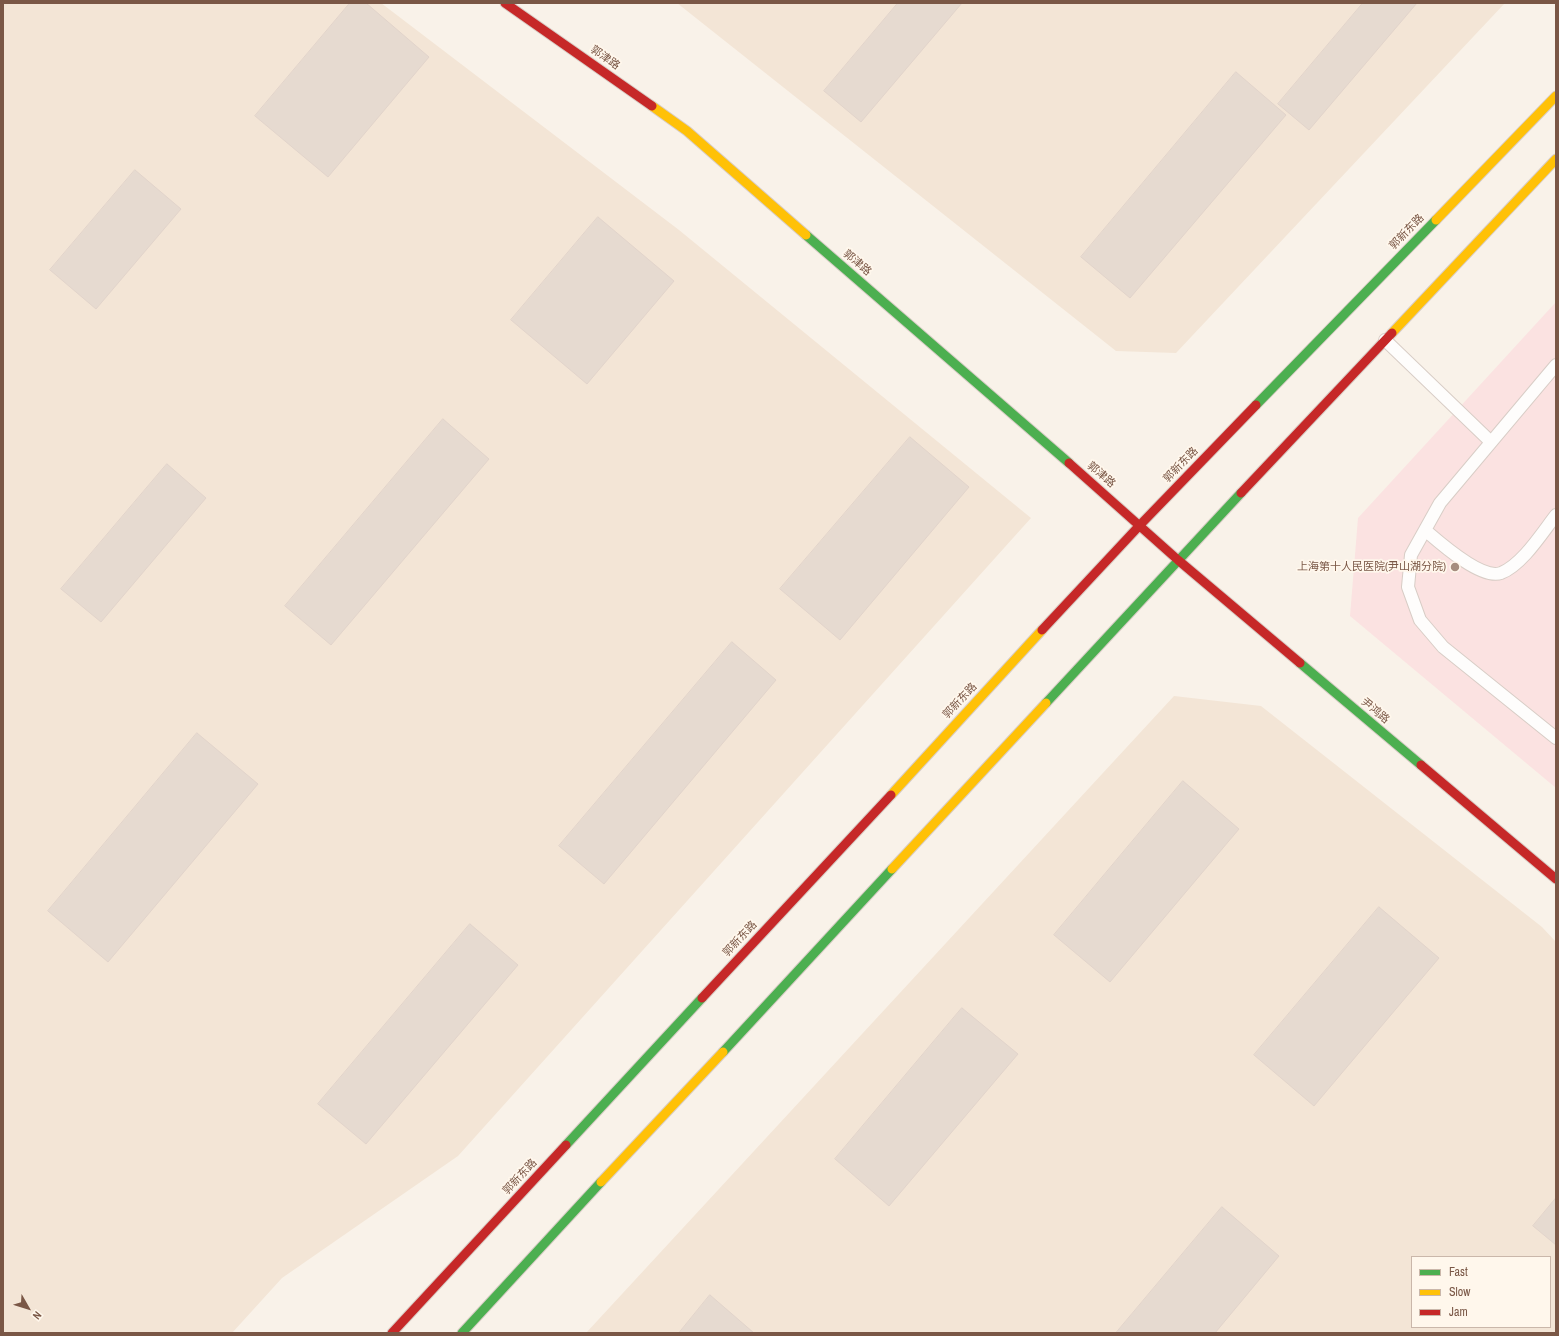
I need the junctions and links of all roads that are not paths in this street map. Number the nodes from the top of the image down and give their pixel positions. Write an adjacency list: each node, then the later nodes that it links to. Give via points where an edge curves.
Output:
1 (505, 3): 8 (main road, 郭津路, via 687,131)
2 (1556, 96): 8 (main road, 郭新东路)
3 (1556, 159): 4 (main road)
4 (1385, 340): 6 (lane); 10 (main road)
5 (1556, 365): 6 (lane)
6 (1491, 442): 9 (lane, via 1440,503)
7 (1556, 515): 9 (lane, via 1520,561 1500,574 1484,572 1452,553)
8 (1140, 525): 10 (main road, 郭津路); 13 (main road, 郭新东路)
9 (1425, 530): 11 (lane, via 1411,555 1408,587 1420,620 1443,647)
10 (1178, 560): 12 (main road, 尹鸿路); 14 (main road)
11 (1556, 738)
12 (1556, 879)
13 (392, 1333)
14 (462, 1333)

